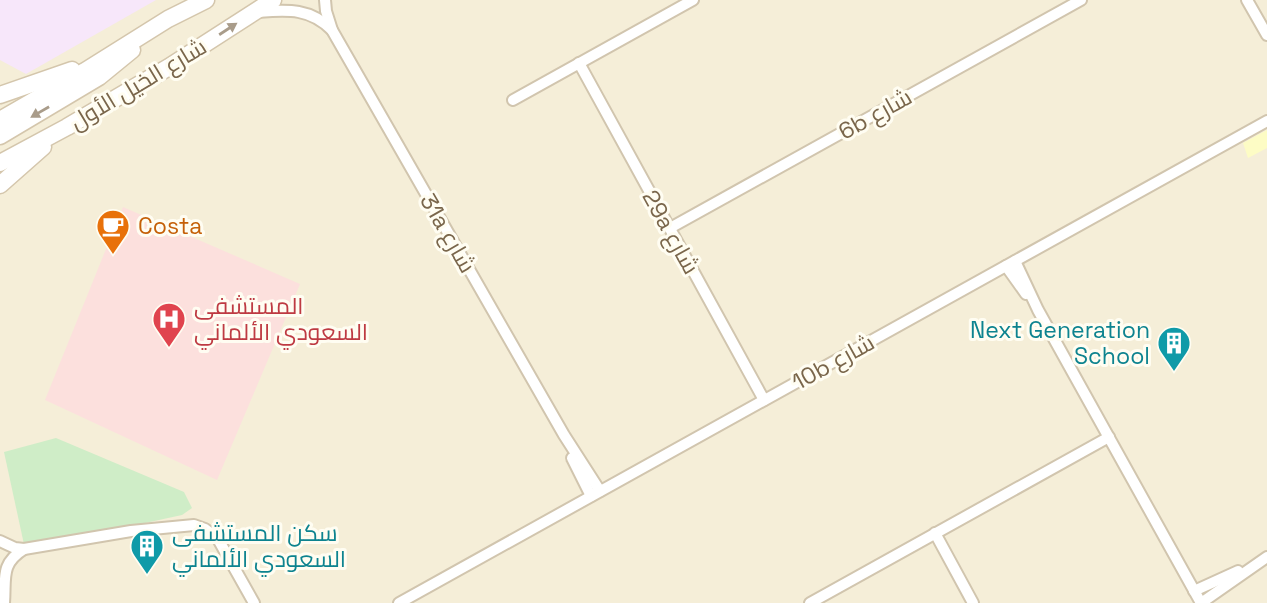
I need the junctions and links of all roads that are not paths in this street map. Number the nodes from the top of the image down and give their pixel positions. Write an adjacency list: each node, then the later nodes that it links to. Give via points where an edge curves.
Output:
1 (206, 0): 8 (main road, شارع الخيل الأول)
2 (273, 0): 7 (main road, شارع الخيل الأول)
3 (325, 0): 9 (street, 31a شارع)
4 (693, 0): 11 (street)
5 (1081, 0): 21 (street, 6b شارع)
6 (1247, 0): 10 (street)
7 (253, 12): 9 (street, 31a شارع, via 303,12); 17 (main road, شارع الخيل الأول, one-way to 7)
8 (153, 28): 12 (main road, شارع الخيل الأول); 18 (main road, one-way to 18, via 99,77)
9 (332, 30): 25 (street, 31a شارع)
10 (1267, 35)
11 (579, 63): 14 (street); 21 (street, 29a شارع)
12 (85, 71): 13 (main road, via 68,71); 15 (main road, شارع الخيل الأول)
13 (0, 95)
14 (513, 100)
15 (0, 120)
16 (1267, 121): 22 (street, 10b شارع)
17 (67, 127): 19 (main road, شارع الخيل الأول); 20 (main road)
18 (0, 136)
19 (0, 163)
20 (0, 185)
21 (670, 228): 23 (street, 29a شارع)
22 (1011, 263): 23 (street, 10b شارع); 24 (street)
23 (764, 400): 25 (street, 10b شارع)
24 (1109, 437): 26 (street); 31 (street)
25 (595, 494): 34 (street, 10b شارع)
26 (935, 533): 35 (street); 36 (street)
27 (0, 541): 28 (street)
28 (24, 549): 32 (street, via 6,567); 33 (street, via 194,525 218,539)
29 (1267, 557): 30 (street)
30 (1254, 565): 31 (street); 37 (street)
31 (1194, 591): 37 (street)
32 (4, 603)
33 (254, 603)
34 (399, 603)
35 (810, 603)
36 (974, 603)
37 (1201, 603)

